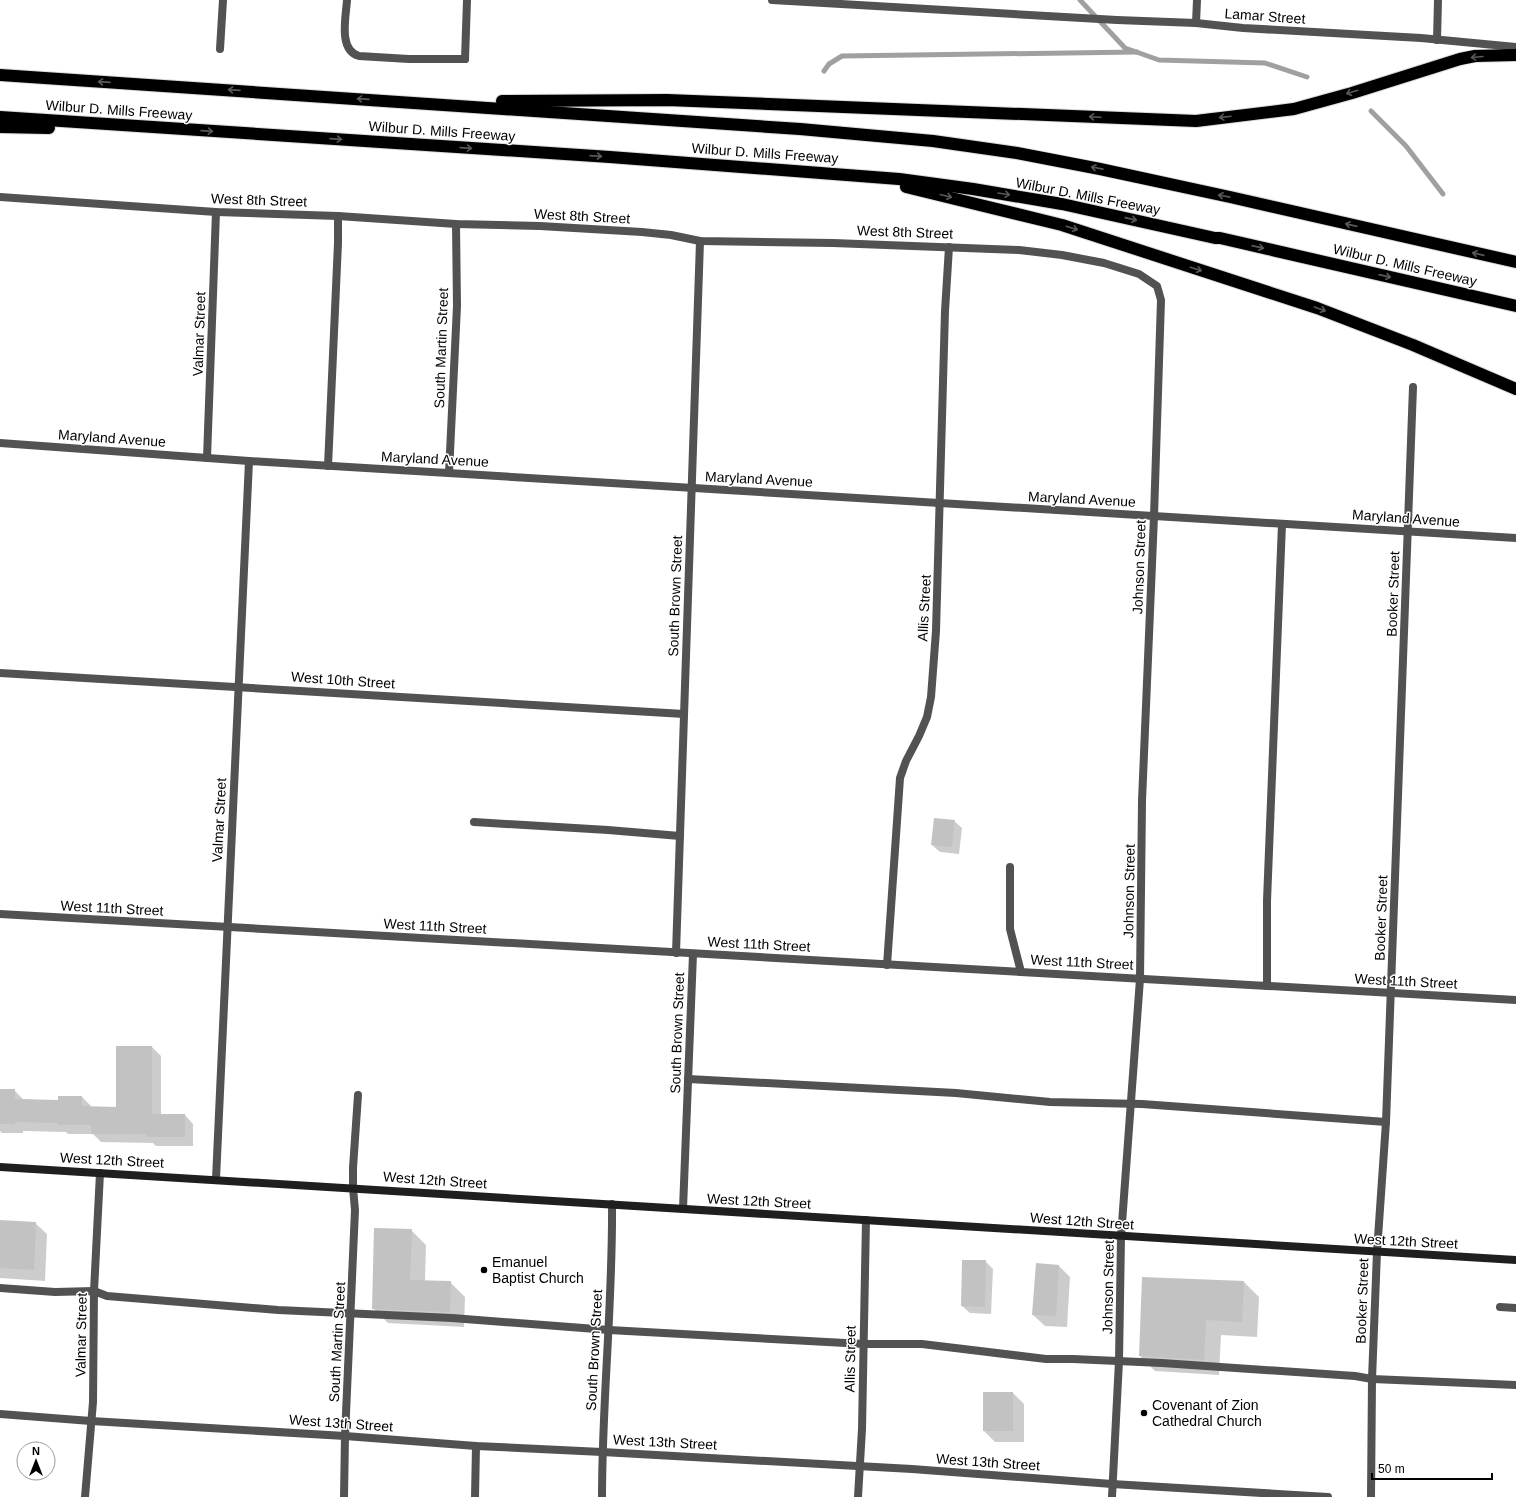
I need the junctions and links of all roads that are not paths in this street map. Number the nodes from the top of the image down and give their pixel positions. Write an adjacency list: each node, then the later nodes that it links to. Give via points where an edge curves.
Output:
1 (223, 0): 10 (street)
2 (347, 0): 3 (street, via 345,37 347,48 353,55 408,59 465,59)
3 (467, 0)
4 (772, 0): 7 (street, Lamar Street)
5 (1197, 0): 7 (street)
6 (1438, 0): 8 (street)
7 (1196, 23): 8 (street, Lamar Street)
8 (1437, 40): 9 (street, Lamar Street)
9 (1516, 47)
10 (220, 48)
11 (1516, 55): 15 (highway, one-way to 15, via 1460,59 1294,109 1196,121 667,100)
12 (0, 71): 14 (highway)
13 (0, 75): 14 (highway, Wilbur D. Mills Freeway)
14 (41, 78): 15 (highway, Wilbur D. Mills Freeway, one-way to 14)
15 (402, 101): 26 (highway, Wilbur D. Mills Freeway, one-way to 15, via 1108,170 956,144 891,136)
16 (0, 117): 18 (highway, Wilbur D. Mills Freeway)
17 (0, 127): 18 (highway)
18 (188, 130): 19 (highway, Wilbur D. Mills Freeway, one-way to 19)
19 (840, 174): 28 (highway, Wilbur D. Mills Freeway, one-way to 28, via 899,179 1062,204); 30 (highway, one-way to 30, via 932,193 1069,227 1317,308)
20 (0, 197): 21 (street, West 8th Street)
21 (216, 212): 22 (street, West 8th Street); 32 (street, Valmar Street)
22 (338, 216): 23 (street, West 8th Street); 34 (street)
23 (456, 224): 24 (street, West 8th Street, via 642,232); 35 (street, South Martin Street, via 457,306)
24 (700, 241): 25 (street, West 8th Street); 36 (street, South Brown Street)
25 (949, 247): 27 (street, West 8th Street, via 1062,255 1139,274); 37 (street, Allis Street)
26 (1516, 262)
27 (1157, 286): 38 (street, Johnson Street, via 1161,300)
28 (1516, 306)
29 (1413, 387): 40 (street, Booker Street)
30 (1516, 389)
31 (0, 443): 32 (street, Maryland Avenue)
32 (207, 458): 33 (street, Maryland Avenue)
33 (249, 461): 34 (street, Maryland Avenue); 43 (street, Valmar Street)
34 (328, 466): 35 (street, Maryland Avenue)
35 (449, 473): 36 (street, Maryland Avenue)
36 (692, 488): 37 (street, Maryland Avenue); 44 (street, South Brown Street)
37 (940, 503): 38 (street, Maryland Avenue); 52 (street, Allis Street, via 931,697 927,717 900,778)
38 (1154, 516): 39 (street, Maryland Avenue); 54 (street, Johnson Street, via 1143,794)
39 (1282, 524): 40 (street, Maryland Avenue); 55 (street, via 1267,894)
40 (1408, 531): 41 (street, Maryland Avenue); 56 (street, Booker Street)
41 (1516, 538)
42 (0, 674): 43 (street, West 10th Street)
43 (238, 687): 44 (street, West 10th Street); 49 (street, Valmar Street)
44 (684, 714): 46 (street, South Brown Street)
45 (474, 822): 46 (street)
46 (680, 836): 50 (street, South Brown Street)
47 (1010, 867): 53 (street, via 1010,929)
48 (0, 914): 49 (street, West 11th Street)
49 (228, 927): 50 (street, West 11th Street); 64 (street, Valmar Street)
50 (676, 952): 51 (street, West 11th Street)
51 (693, 954): 52 (street, West 11th Street); 58 (street, South Brown Street)
52 (887, 964): 53 (street, West 11th Street)
53 (1021, 972): 54 (street, West 11th Street)
54 (1140, 979): 55 (street, West 11th Street); 60 (street, Johnson Street)
55 (1267, 986): 56 (street, West 11th Street)
56 (1391, 993): 57 (street, West 11th Street); 61 (street, Booker Street)
57 (1516, 1000)
58 (688, 1079): 60 (street, via 956,1093 1050,1102); 67 (street, South Brown Street)
59 (358, 1095): 65 (street, South Martin Street)
60 (1132, 1104): 61 (street); 69 (street, Johnson Street)
61 (1386, 1122): 70 (street, Booker Street)
62 (0, 1167): 63 (main road, West 12th Street)
63 (100, 1173): 64 (main road, West 12th Street); 73 (street, Valmar Street)
64 (216, 1180): 65 (main road, West 12th Street)
65 (353, 1188): 66 (main road, West 12th Street); 76 (street, South Martin Street, via 355,1210)
66 (612, 1204): 67 (main road, West 12th Street); 77 (street, South Brown Street)
67 (683, 1209): 68 (main road, West 12th Street)
68 (866, 1220): 69 (main road, West 12th Street); 78 (street, Allis Street)
69 (1121, 1237): 70 (main road, West 12th Street); 79 (street, Johnson Street)
70 (1377, 1252): 71 (main road, West 12th Street); 80 (street, Booker Street)
71 (1516, 1260)
72 (0, 1288): 73 (street, via 55,1292)
73 (94, 1291): 76 (street, via 107,1296); 83 (street, Valmar Street)
74 (1500, 1307): 75 (street)
75 (1516, 1308)
76 (352, 1314): 77 (street, via 452,1318); 84 (street, South Martin Street)
77 (609, 1330): 78 (street); 86 (street, South Brown Street)
78 (864, 1344): 79 (street, via 922,1344 1046,1359); 87 (street, Allis Street)
79 (1119, 1362): 80 (street, via 1162,1362); 88 (street, Johnson Street)
80 (1372, 1379): 81 (street); 97 (street, Booker Street)
81 (1516, 1385)
82 (0, 1414): 83 (street, West 13th Street)
83 (91, 1421): 84 (street, West 13th Street); 90 (street, Valmar Street)
84 (346, 1436): 85 (street, West 13th Street); 91 (street, South Martin Street)
85 (476, 1446): 86 (street, West 13th Street); 92 (street)
86 (602, 1452): 87 (street, West 13th Street); 93 (street, South Brown Street)
87 (859, 1467): 88 (street, West 13th Street); 94 (street, Allis Street)
88 (1112, 1484): 89 (street, West 13th Street); 95 (street, Johnson Street)
89 (1242, 1494): 96 (street, West 13th Street)
90 (85, 1497)
91 (344, 1497)
92 (475, 1497)
93 (602, 1497)
94 (858, 1497)
95 (1112, 1497)
96 (1328, 1497)
97 (1371, 1497)

